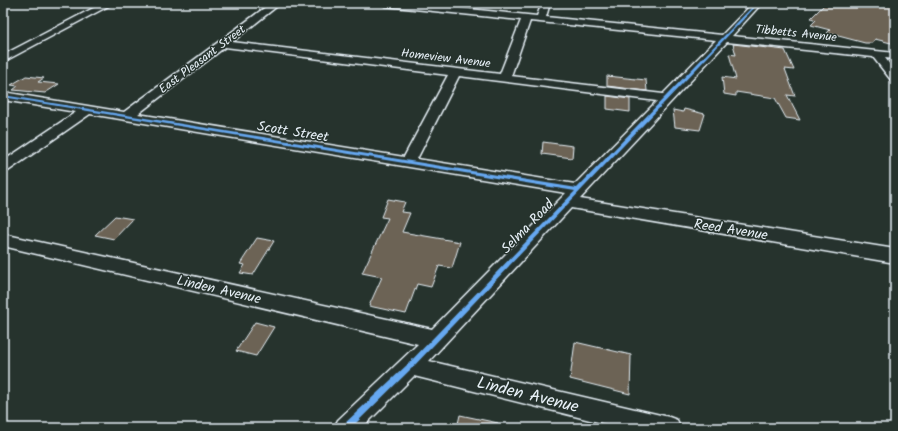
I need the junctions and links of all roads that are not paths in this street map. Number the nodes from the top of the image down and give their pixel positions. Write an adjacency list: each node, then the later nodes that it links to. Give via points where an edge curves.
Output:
1 (110, 3): 12 (street)
2 (277, 3): 9 (street, East Pleasant Street)
3 (384, 3): 6 (street, Tibbetts Avenue)
4 (546, 3): 7 (street)
5 (758, 3): 8 (street, Selma Road)
6 (526, 18): 7 (street, Tibbetts Avenue); 14 (street)
7 (541, 19): 8 (street, Tibbetts Avenue)
8 (724, 38): 10 (street, Tibbetts Avenue); 17 (street, Selma Road)
9 (222, 44): 13 (street, Homeview Avenue); 19 (street, East Pleasant Street)
10 (876, 54): 11 (street, Tibbetts Avenue); 15 (street)
11 (895, 56)
12 (3, 59)
13 (455, 72): 14 (street, Homeview Avenue); 20 (street)
14 (504, 78): 17 (street, Homeview Avenue)
15 (895, 78)
16 (3, 96): 18 (street, Scott Street)
17 (666, 98): 22 (street, Selma Road)
18 (87, 110): 19 (street, Scott Street); 21 (street)
19 (127, 116): 20 (street, Scott Street)
20 (408, 162): 22 (street, Scott Street)
21 (3, 168)
22 (579, 190): 23 (street, Selma Road)
23 (566, 202): 25 (street, Reed Avenue); 26 (street, Selma Road)
24 (3, 240): 26 (street, Linden Avenue)
25 (895, 256)
26 (436, 339): 27 (street, Selma Road)
27 (410, 366): 28 (street, Selma Road); 29 (street, Linden Avenue)
28 (346, 428)
29 (669, 428)

